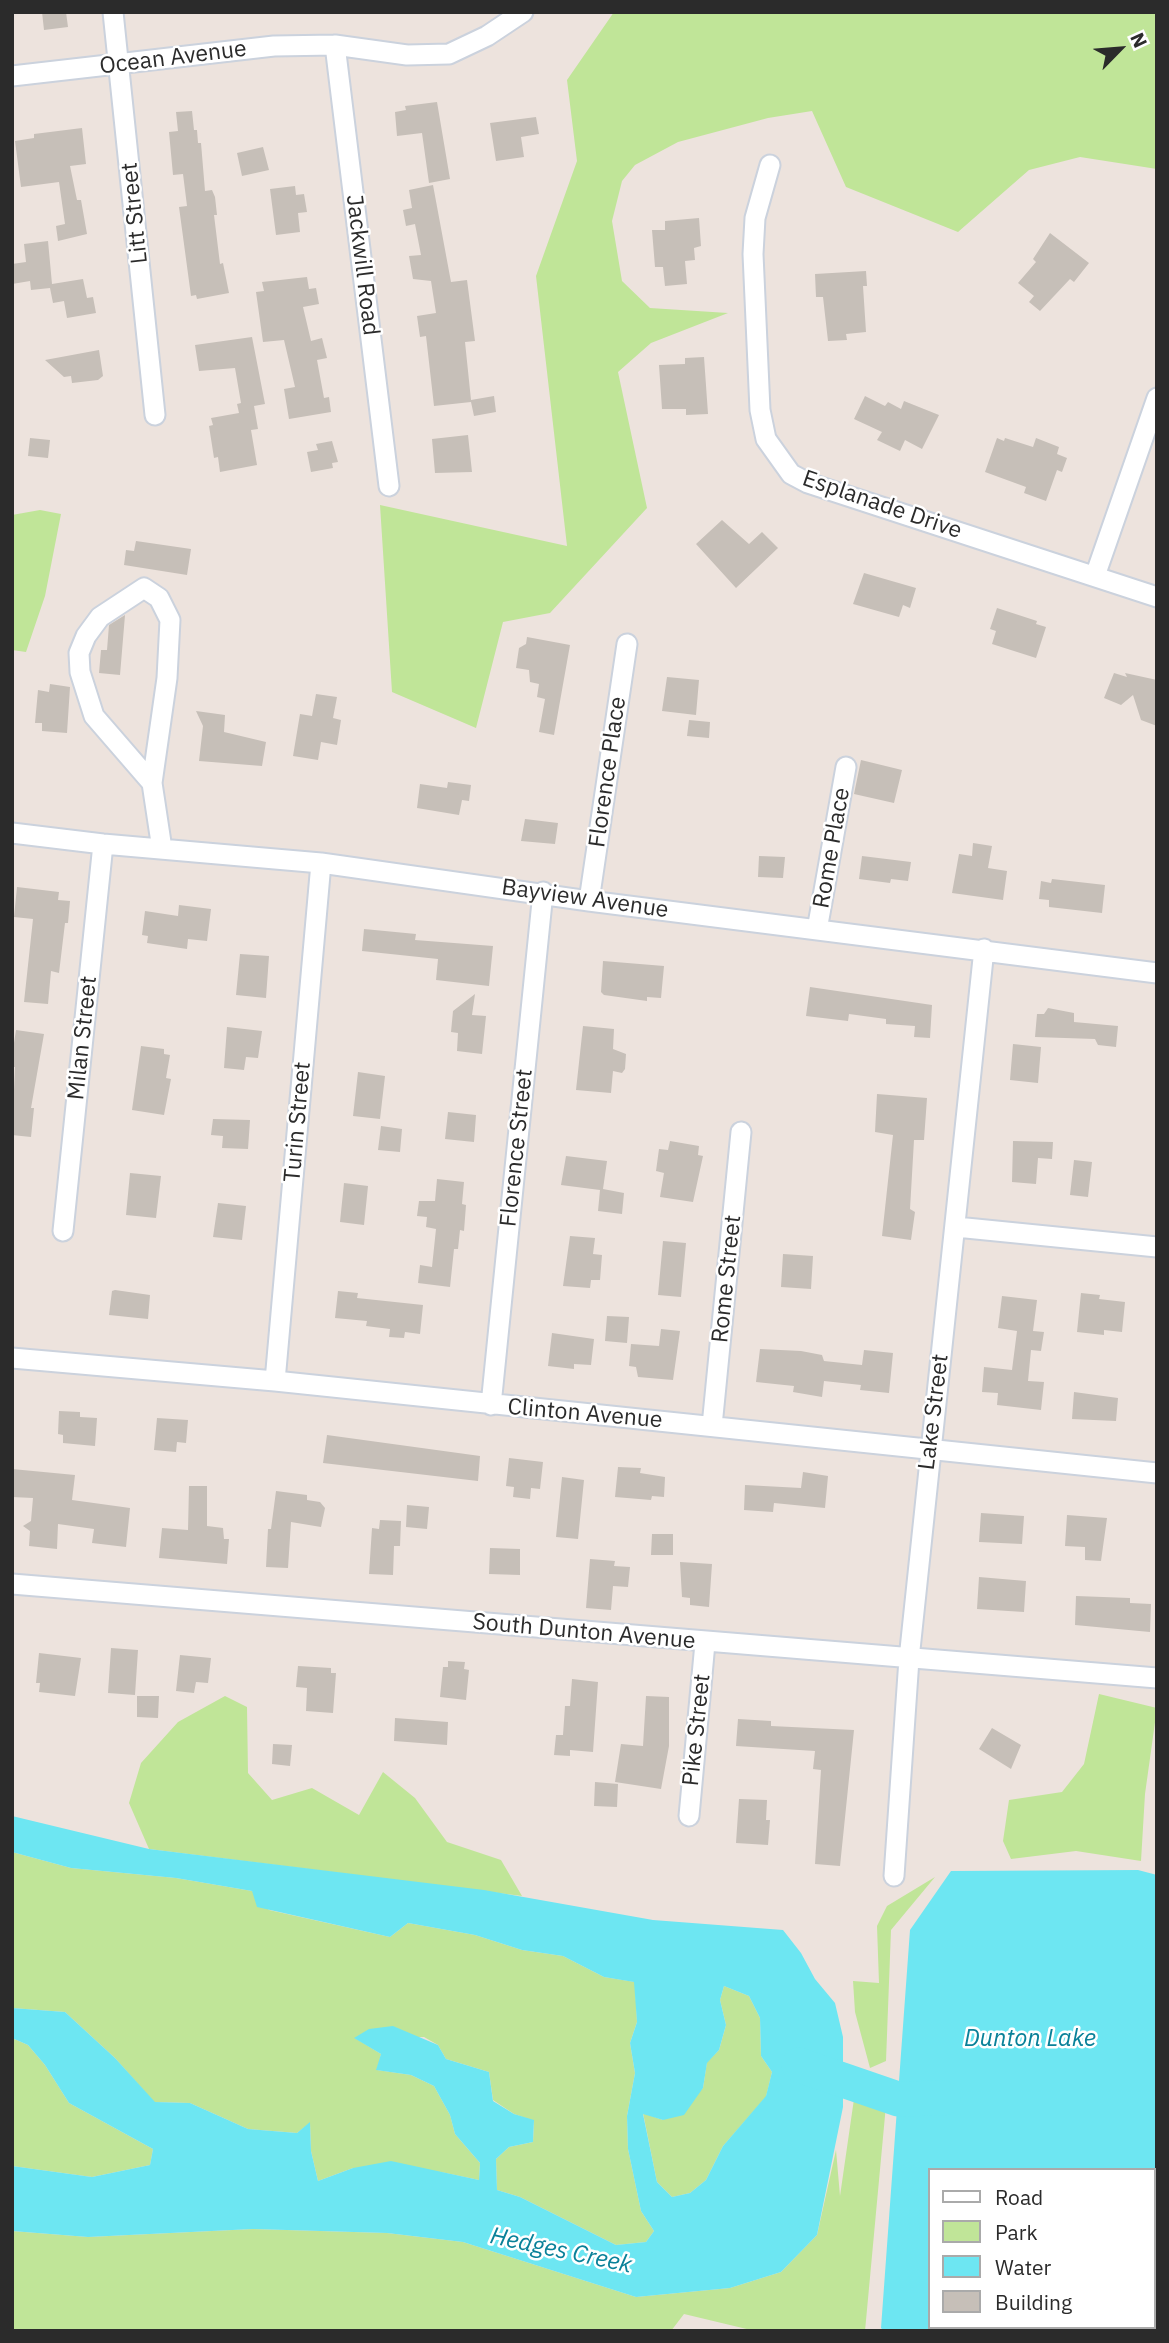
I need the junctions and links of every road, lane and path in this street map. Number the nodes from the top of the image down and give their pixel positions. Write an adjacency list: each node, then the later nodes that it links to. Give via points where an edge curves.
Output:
1 (113, 12): 4 (street, Litt Street)
2 (523, 12): 3 (street, Ocean Avenue, via 449,54 407,55)
3 (335, 45): 4 (street, Ocean Avenue, via 274,46); 9 (street, Jackwill Road)
4 (120, 65): 5 (street, Ocean Avenue); 8 (street, Litt Street)
5 (12, 76)
6 (770, 165): 10 (street, Esplanade Drive, via 755,218 753,254 760,410 766,439 780,461 808,483)
7 (1157, 398): 10 (street)
8 (155, 415)
9 (389, 486)
10 (1095, 576): 11 (street, Esplanade Drive)
11 (1157, 597)
12 (627, 644): 20 (street, Florence Place)
13 (846, 767): 21 (street, Rome Place)
14 (152, 783): 14 (street, via 94,716 79,653 100,617 144,588 159,598 170,620); 17 (street)
15 (12, 833): 16 (street, Bayview Avenue)
16 (103, 845): 17 (street, Bayview Avenue); 26 (street, Milan Street)
17 (162, 849): 18 (street, Bayview Avenue)
18 (321, 863): 19 (street, Bayview Avenue); 29 (street, Turin Street)
19 (543, 892): 20 (street, Bayview Avenue); 30 (street, Florence Street)
20 (589, 901): 21 (street, Bayview Avenue)
21 (817, 930): 22 (street, Bayview Avenue)
22 (984, 948): 23 (street, Bayview Avenue); 25 (street, Lake Street)
23 (1157, 973)
24 (741, 1132): 31 (street, Rome Street)
25 (957, 1227): 27 (street); 32 (street, Lake Street)
26 (63, 1231)
27 (1157, 1247)
28 (12, 1358): 29 (street, Clinton Avenue)
29 (275, 1381): 30 (street, Clinton Avenue)
30 (491, 1405): 31 (street, Clinton Avenue)
31 (712, 1426): 32 (street, Clinton Avenue)
32 (929, 1451): 33 (street, Clinton Avenue); 36 (street, Lake Street)
33 (1157, 1473)
34 (12, 1584): 35 (street, South Dunton Avenue)
35 (705, 1643): 36 (street, South Dunton Avenue); 38 (street, Pike Street)
36 (909, 1659): 37 (street, South Dunton Avenue); 39 (street, Lake Street)
37 (1157, 1678)
38 (689, 1816)
39 (894, 1876)

